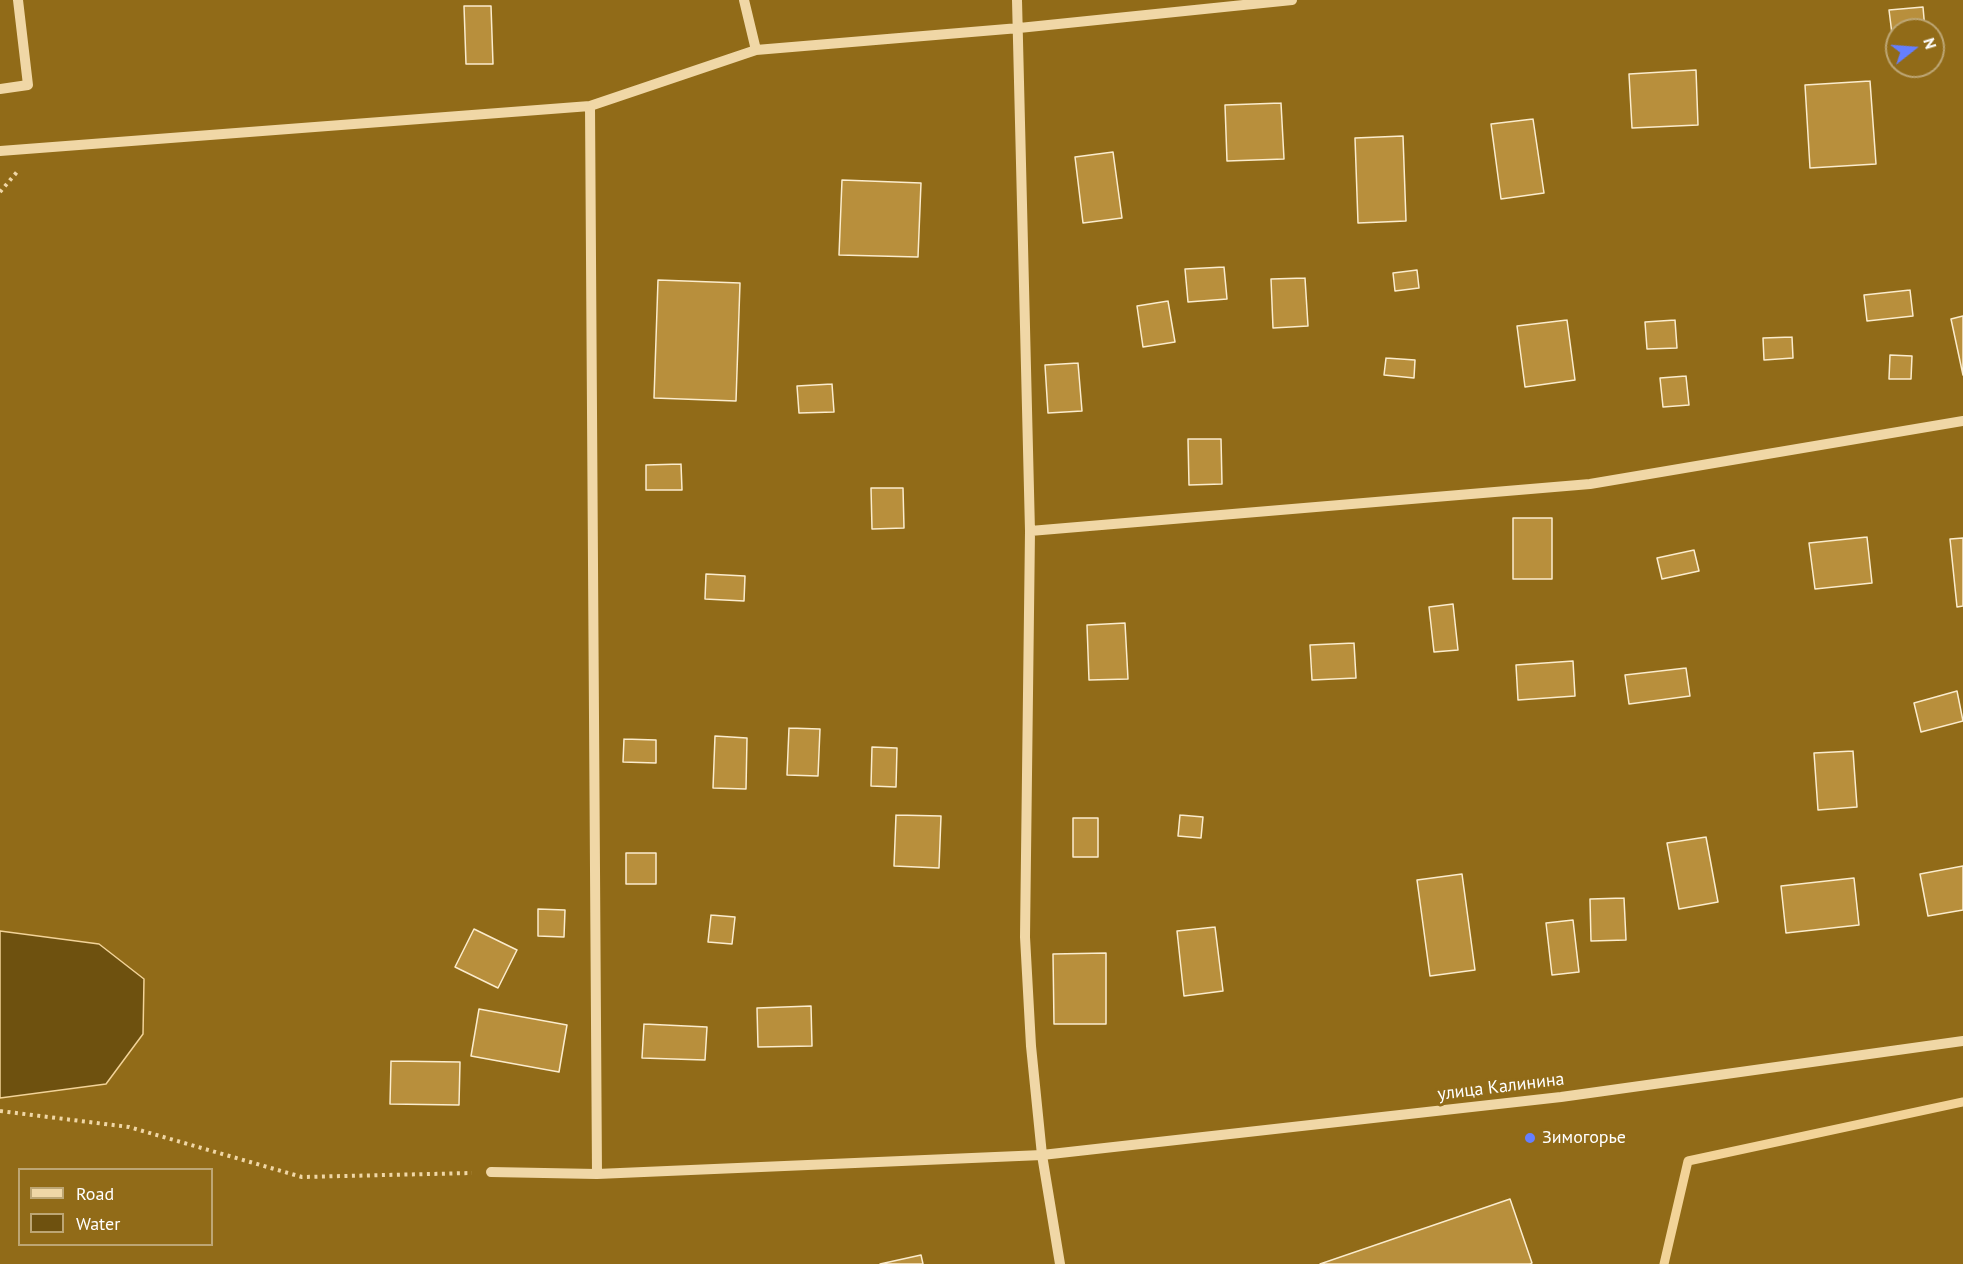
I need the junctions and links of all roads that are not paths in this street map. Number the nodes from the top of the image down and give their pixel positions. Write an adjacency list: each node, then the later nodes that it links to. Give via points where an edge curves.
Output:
1 (18, 0): 7 (street, via 28,85)
2 (744, 0): 6 (street)
3 (1017, 0): 5 (street)
4 (1292, 0): 5 (street)
5 (1019, 28): 6 (street); 11 (street)
6 (756, 50): 8 (street)
7 (0, 88)
8 (590, 106): 9 (street); 15 (street)
9 (0, 151)
10 (1963, 422): 11 (street, via 1590,484)
11 (1030, 531): 13 (street, via 1025,937)
12 (1963, 1041): 13 (street, улица Калинина, via 1561,1096)
13 (1042, 1155): 15 (street, улица Калинина); 16 (street)
14 (491, 1172): 15 (street, улица Калинина)
15 (597, 1174)
16 (1060, 1264)

